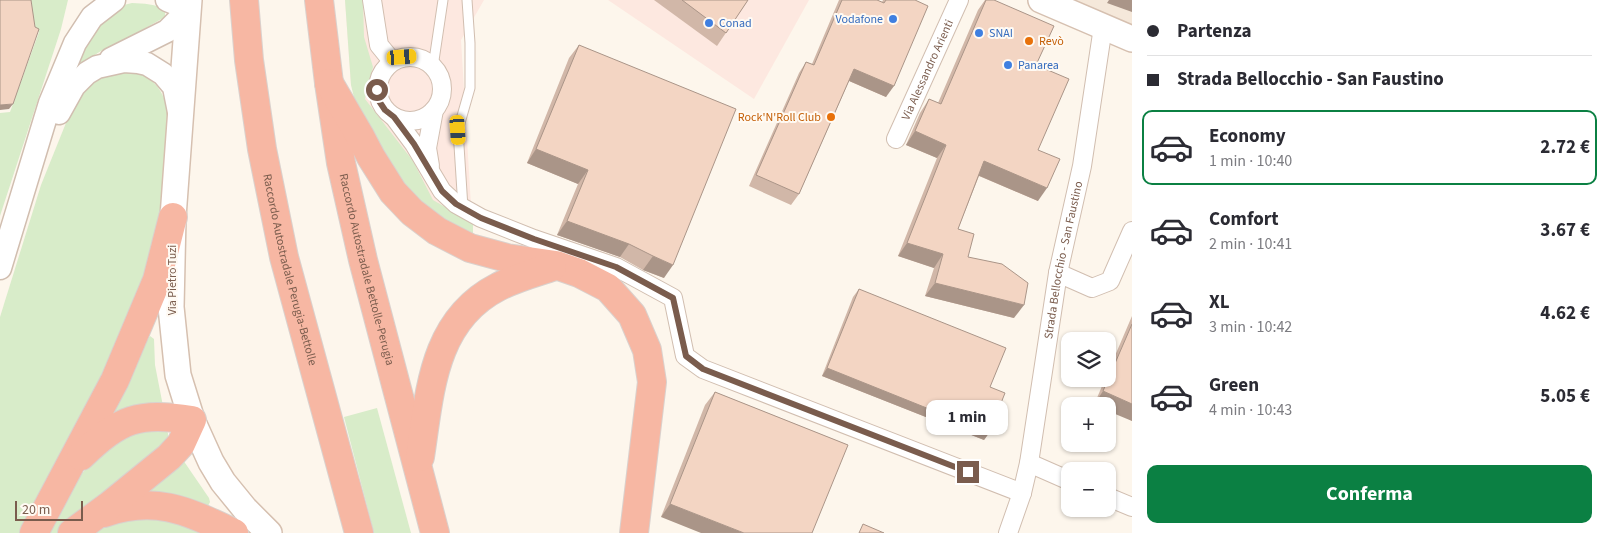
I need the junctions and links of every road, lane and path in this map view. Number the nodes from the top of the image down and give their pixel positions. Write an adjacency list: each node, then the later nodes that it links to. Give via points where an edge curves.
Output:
1 (115, 0): 20 (street, via 92,17 75,43 50,103)
2 (244, 0): 25 (highway, Raccordo Autostradale Perugia-Bettolle, via 262,149)
3 (319, 0): 15 (highway, Raccordo Autostradale Bettolle-Perugia)
4 (372, 0): 12 (street, via 379,45)
5 (443, 0): 14 (lane)
6 (466, 0): 22 (lane, via 470,88 458,130)
7 (959, 0): 19 (street, Via Alessandro Arienti)
8 (1041, 0): 10 (main road)
9 (182, 3): 13 (street, via 167,31); 17 (main road, Via Pietro Tuzi)
10 (1103, 27): 11 (main road); 28 (street, Strada Bellocchio - San Faustino, via 1082,166)
11 (1132, 39)
12 (392, 61): 14 (street, via 412,56 422,58); 18 (street, via 379,78 377,90 382,106)
13 (97, 67): 17 (street, via 124,61 147,64 163,74 174,87); 20 (street, via 74,86)
14 (433, 67): 16 (street, via 442,81 440,102)
15 (329, 83): 26 (highway, via 393,192 412,212 436,231 470,248 507,258); 31 (highway, Raccordo Autostradale Bettolle-Perugia, via 341,163 363,260)
16 (434, 110): 18 (street, via 416,121); 21 (street, via 427,148)
17 (180, 117): 23 (main road, Via Pietro Tuzi)
18 (394, 117): 21 (street)
19 (896, 139)
20 (34, 158): 27 (street)
21 (431, 171): 22 (street, via 442,191)
22 (463, 208): 34 (street, via 534,239 616,267 673,298 686,356 703,369)
23 (173, 217): 29 (main road, Via Pietro Tuzi, via 171,307 178,375); 32 (highway, via 157,280 115,380)
24 (1132, 231): 28 (street, via 1110,281 1092,288)
25 (284, 257): 42 (highway, via 298,354); 43 (highway, Raccordo Autostradale Perugia-Bettolle)
26 (556, 265): 31 (highway, via 497,287 462,314 440,352 431,381); 45 (highway, via 608,288 632,315 647,350 652,382)
27 (0, 268)
28 (1058, 274): 30 (street, Strada Bellocchio - San Faustino)
29 (192, 420): 32 (highway, via 168,416 130,420 109,431); 37 (highway, via 181,444 169,457); 41 (main road, Via Pietro Tuzi, via 223,482)
30 (1029, 463): 33 (street); 34 (street, Strada Bellocchio - San Faustino)
31 (418, 466): 44 (highway, Raccordo Autostradale Bettolle-Perugia)
32 (68, 469): 38 (highway)
33 (1061, 477)
34 (1022, 493): 46 (street, Strada Bellocchio - San Faustino)
35 (1116, 500): 36 (street)
36 (1132, 507)
37 (95, 516): 39 (highway); 40 (highway, via 128,506 171,507)
38 (34, 533)
39 (72, 533)
40 (234, 533)
41 (268, 533)
42 (341, 533)
43 (360, 533)
44 (435, 533)
45 (634, 533)
46 (1008, 533)

